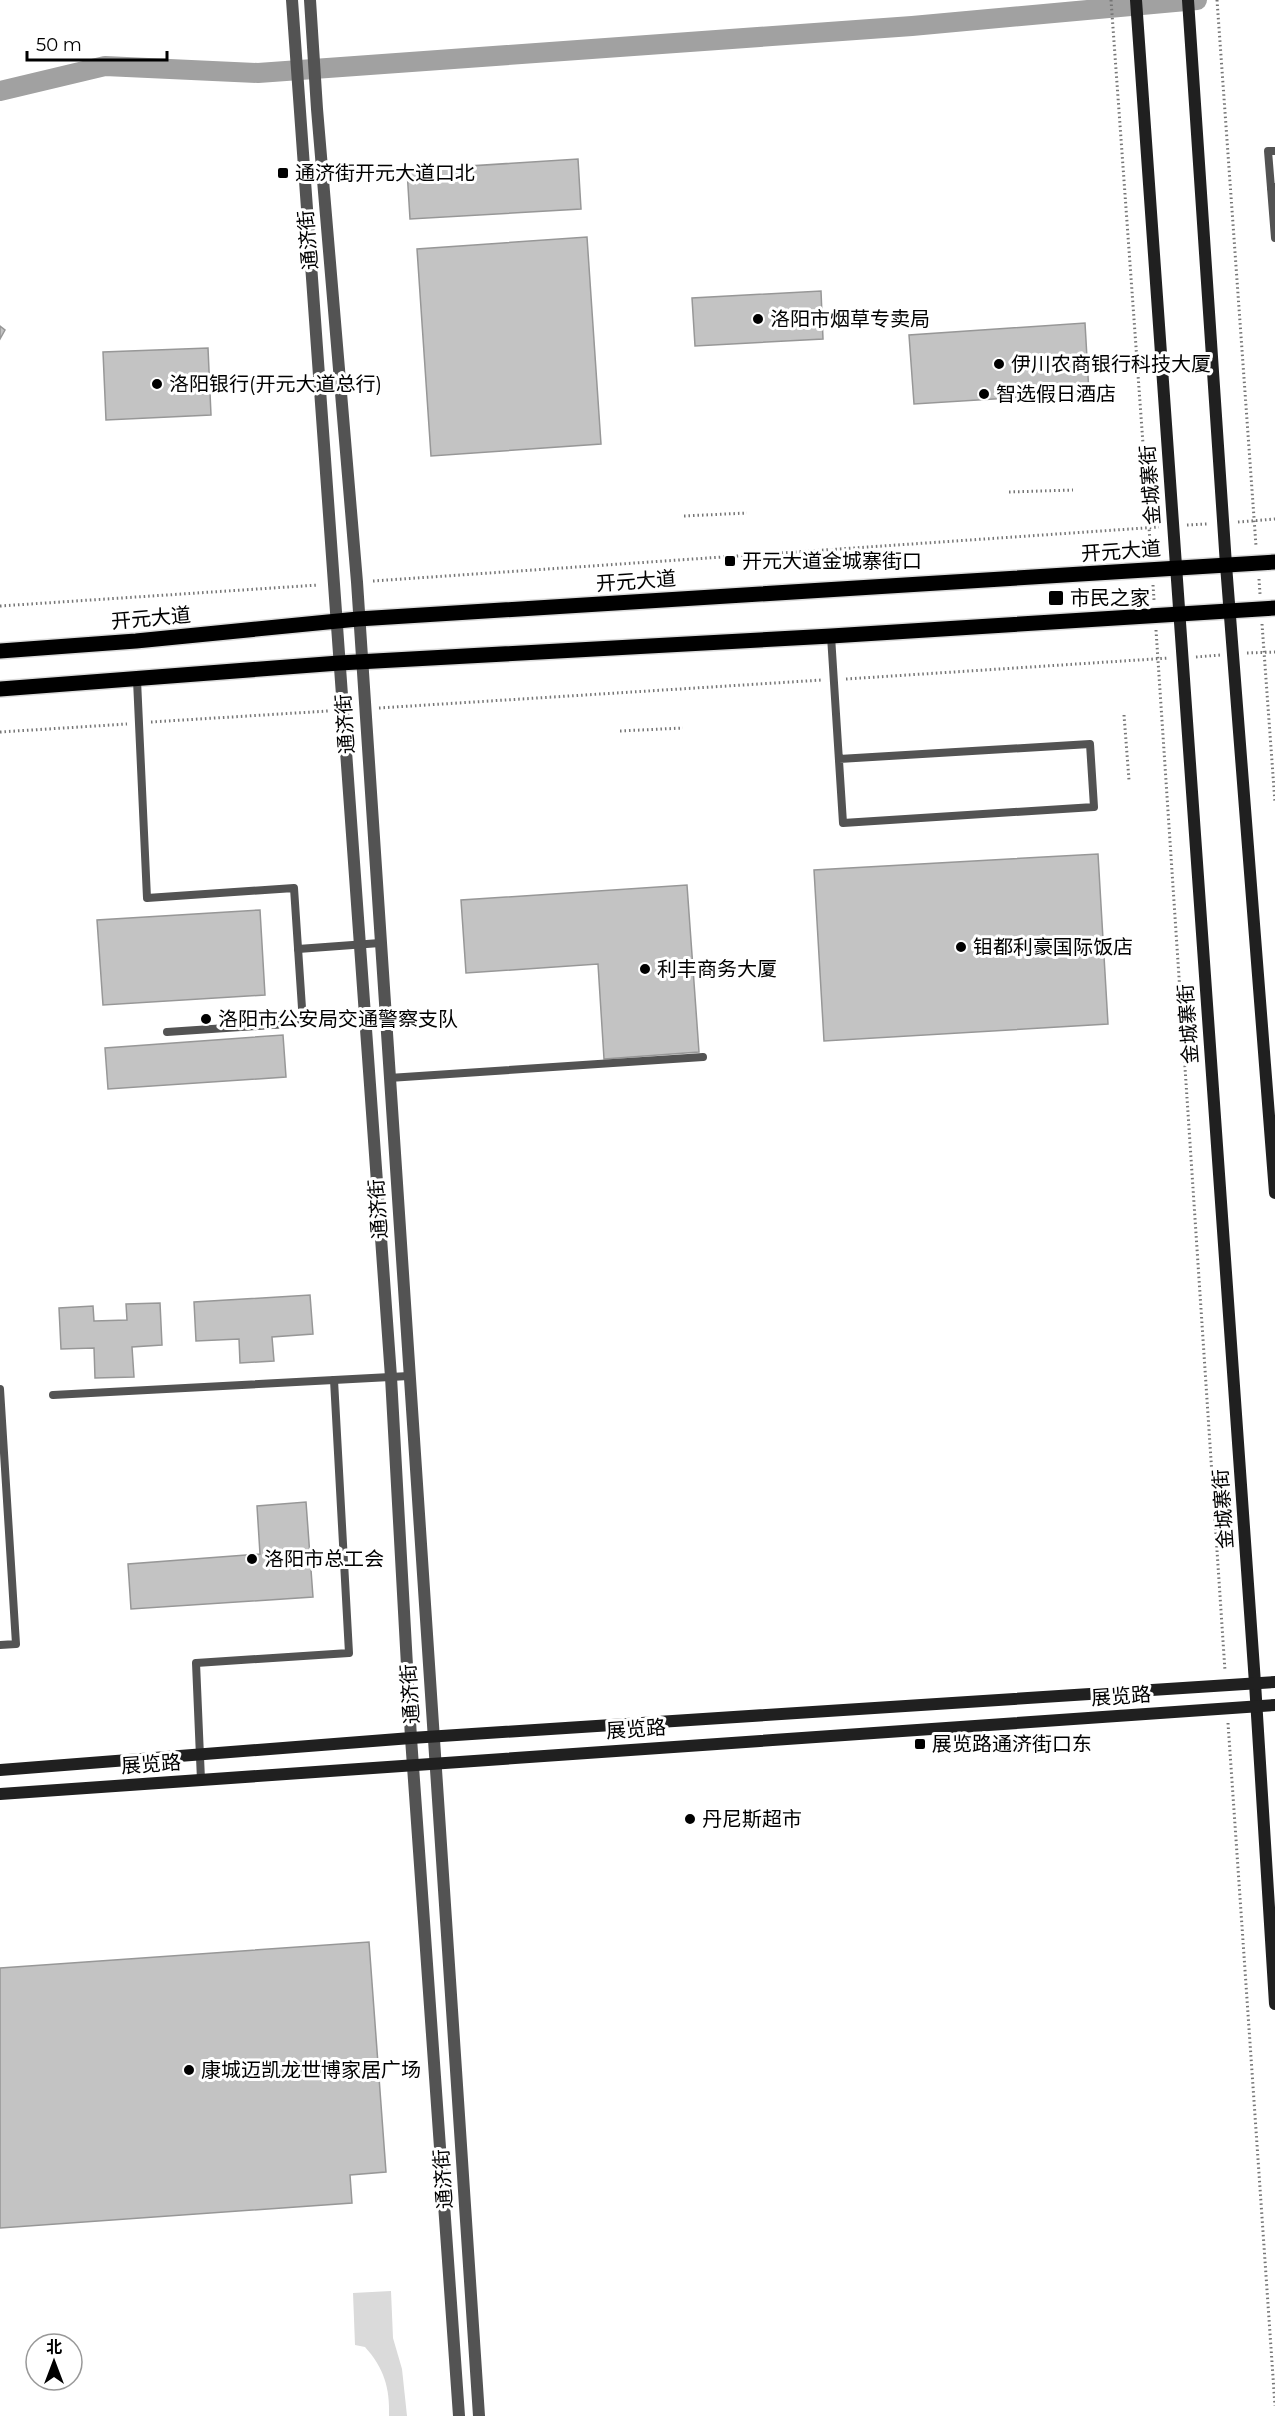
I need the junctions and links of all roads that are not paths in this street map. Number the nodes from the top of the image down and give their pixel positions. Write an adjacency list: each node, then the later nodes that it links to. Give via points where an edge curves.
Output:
1 (310, 0): 14 (street, 通济街)
2 (1136, 0): 10 (main road, 金城寨街)
3 (1188, 0): 9 (main road)
4 (292, 2): 15 (street, 通济街)
5 (1275, 151): 6 (lane, via 1268,151)
6 (1273, 187): 7 (lane)
7 (1275, 238)
8 (1275, 562): 9 (main road, 开元大道)
9 (1226, 566): 10 (main road, 开元大道); 12 (main road)
10 (1175, 568): 13 (main road, 金城寨街); 14 (main road, 开元大道)
11 (1268, 608): 12 (main road)
12 (1231, 611): 13 (main road); 29 (main road)
13 (1178, 615): 16 (main road); 37 (main road, 金城寨街)
14 (358, 619): 15 (main road, 开元大道); 19 (street, 通济街)
15 (337, 621): 17 (main road, 开元大道); 18 (street, 通济街)
16 (831, 636): 19 (main road); 22 (lane)
17 (0, 651)
18 (339, 663): 19 (main road); 20 (main road); 24 (street, 通济街)
19 (360, 663): 23 (street, 通济街)
20 (137, 680): 21 (main road); 25 (lane, via 147,898 294,888)
21 (0, 689)
22 (839, 759): 22 (lane, via 843,823 1094,807 1090,744)
23 (380, 943): 24 (lane); 28 (street, 通济街)
24 (360, 945): 25 (lane); 31 (street, 通济街)
25 (298, 949): 26 (lane, via 303,1023)
26 (167, 1032)
27 (703, 1056): 28 (lane)
28 (389, 1078): 30 (street, 通济街)
29 (1275, 1193)
30 (409, 1376): 31 (lane); 40 (street, 通济街)
31 (391, 1377): 32 (lane); 41 (street, 通济街)
32 (334, 1380): 34 (lane); 42 (lane, via 349,1653 196,1663)
33 (0, 1389): 35 (lane, via 16,1644)
34 (53, 1395)
35 (0, 1645)
36 (1275, 1682): 37 (main road, 展览路)
37 (1255, 1683): 39 (main road, 金城寨街); 40 (main road, 展览路)
38 (1275, 1705): 39 (main road, 展览路)
39 (1256, 1706): 43 (main road, 展览路); 48 (main road, 金城寨街)
40 (433, 1737): 41 (main road, 展览路); 43 (street, 通济街)
41 (411, 1738): 42 (main road, 展览路); 44 (street, 通济街)
42 (200, 1756): 45 (main road, 展览路); 46 (lane)
43 (434, 1763): 44 (main road, 展览路); 50 (street, 通济街)
44 (413, 1764): 46 (main road, 展览路); 49 (street, 通济街)
45 (0, 1770)
46 (201, 1780): 47 (main road, 展览路)
47 (0, 1794)
48 (1275, 2004)
49 (459, 2416)
50 (479, 2416)

